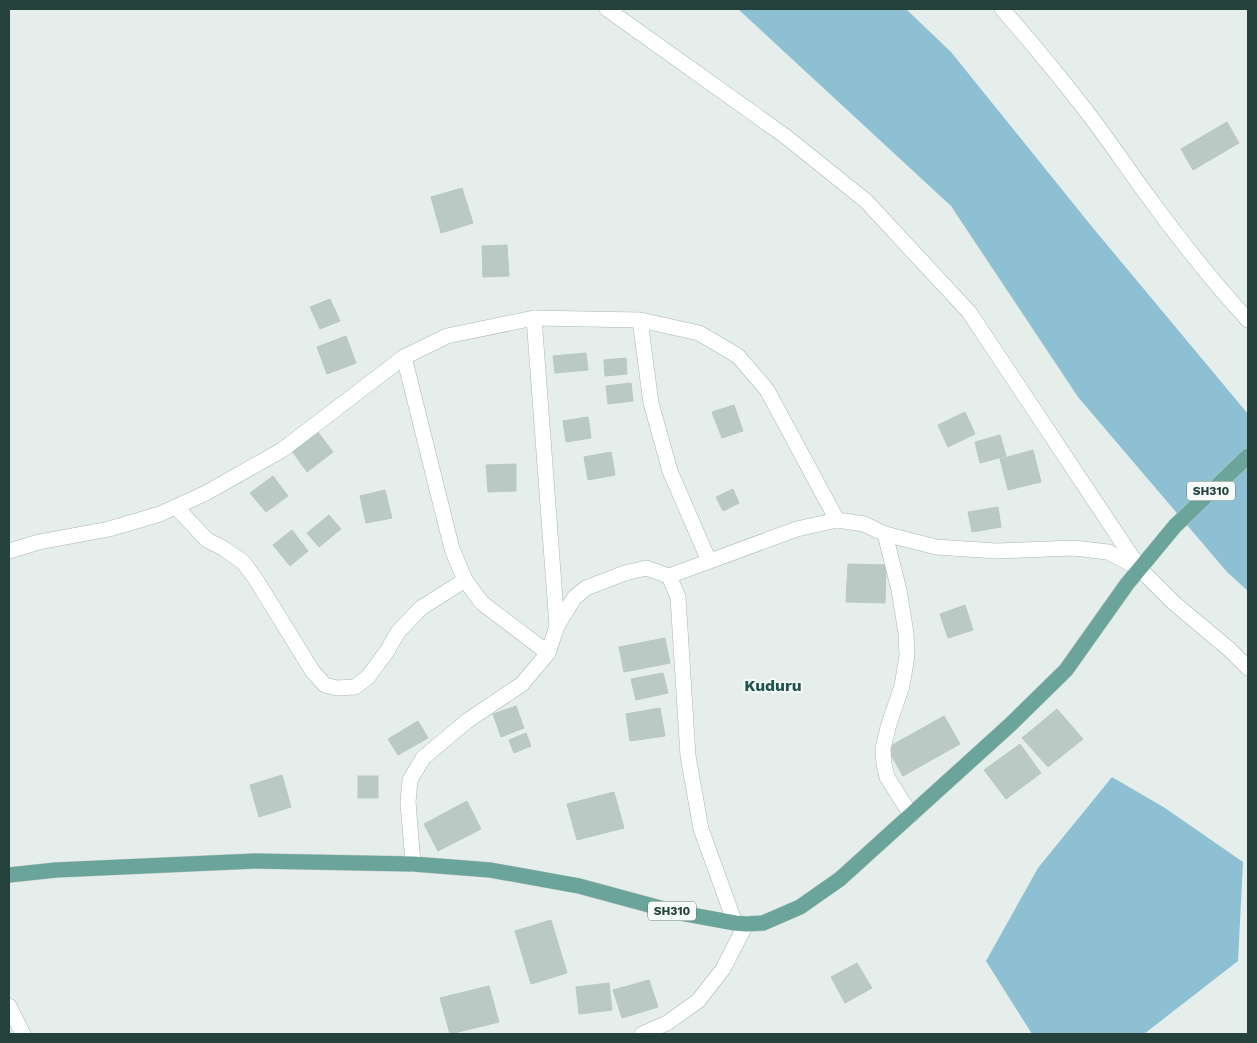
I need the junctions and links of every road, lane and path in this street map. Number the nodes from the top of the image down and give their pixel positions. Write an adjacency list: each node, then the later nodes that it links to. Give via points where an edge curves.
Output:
1 (606, 9): 13 (street, via 785,136 866,201 969,312)
2 (1002, 9): 5 (street, via 1088,112 1191,253)
3 (534, 318): 4 (street); 6 (street, via 447,336); 16 (street)
4 (640, 320): 9 (street, via 698,333 738,356 767,390); 12 (street, via 651,403 670,471)
5 (1248, 320)
6 (404, 357): 8 (street, via 282,450); 15 (street, via 452,549)
7 (1248, 456): 13 (main road, SH310, via 1174,526)
8 (176, 507): 11 (street, via 109,529); 15 (street, via 207,540 243,562 313,672 325,685 336,688 355,687 368,677 398,632 421,608)
9 (837, 520): 10 (street, via 864,524); 12 (street, via 797,529)
10 (885, 534): 13 (street, via 936,547 996,552 1074,548 1108,552); 19 (street, via 899,590 907,656 902,686 883,749 884,764 887,777)
11 (9, 551)
12 (709, 561): 14 (street)
13 (1140, 569): 18 (street); 19 (main road, SH310, via 1066,670)
14 (669, 576): 16 (street, via 646,568 586,588 574,598); 22 (street, via 678,597 688,756 701,829)
15 (465, 580): 17 (street, via 482,603)
16 (558, 626): 17 (street)
17 (548, 653): 20 (street, via 522,684 467,721 423,758 410,780 408,802)
18 (1248, 668)
19 (911, 815): 22 (main road, SH310, via 840,879 800,907 764,922)
20 (413, 864): 21 (main road, SH310, via 255,861); 22 (main road, SH310, via 490,870 579,886 675,912)
21 (9, 875)
22 (740, 923): 25 (street, via 723,969 698,1001 667,1023)
23 (9, 1006): 24 (street)
24 (23, 1034)
25 (642, 1034)

